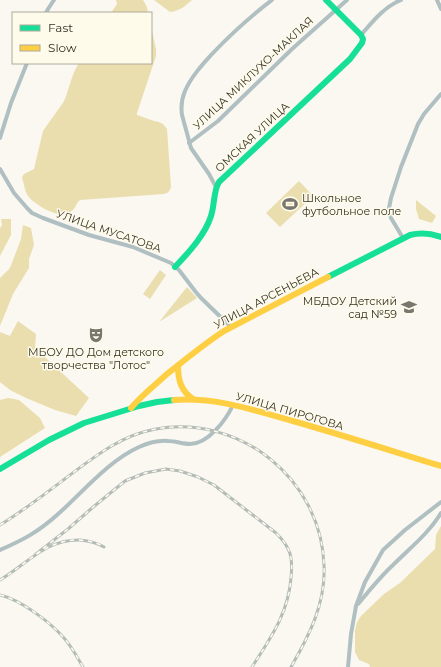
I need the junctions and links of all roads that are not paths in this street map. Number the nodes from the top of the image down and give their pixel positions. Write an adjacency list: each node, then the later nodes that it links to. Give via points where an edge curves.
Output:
1 (54, 0): 9 (street)
2 (272, 0): 14 (street, via 227,38 201,66 184,92 182,111)
3 (326, 0): 8 (main road)
4 (347, 0): 8 (street, УЛИЦА МИКЛУХО-МАКЛАЯ)
5 (401, 0): 10 (street, via 380,13)
6 (437, 0): 7 (street)
7 (441, 9)
8 (336, 10): 10 (main road); 14 (street, УЛИЦА МИКЛУХО-МАКЛАЯ, via 218,121)
9 (46, 12)
10 (360, 35): 16 (main road, ОМСКАЯ УЛИЦА, via 363,39 362,44 350,59 219,182)
11 (27, 64): 13 (street)
12 (441, 94): 18 (street, via 418,124 391,198 391,218)
13 (0, 138)
14 (189, 143): 16 (street)
15 (0, 169): 19 (street, УЛИЦА МУСАТОВА, via 14,193 32,213 89,235 133,247)
16 (216, 188): 19 (main road, ОМСКАЯ УЛИЦА, via 208,223)
17 (441, 237): 18 (main road, УЛИЦА АРСЕНЬЕВА, via 418,232)
18 (403, 238): 20 (main road, УЛИЦА АРСЕНЬЕВА)
19 (175, 267): 20 (street, УЛИЦА МУСАТОВА, via 201,298)
20 (231, 327): 21 (main road, УЛИЦА АРСЕНЬЕВА)
21 (178, 366): 22 (main road, via 178,376 184,391); 24 (main road, УЛИЦА АРСЕНЬЕВА, via 140,397)
22 (193, 399): 23 (main road, УЛИЦА ПИРОГОВА); 24 (main road, УЛИЦА ПИРОГОВА, via 161,401)
23 (233, 404): 25 (main road, УЛИЦА ПИРОГОВА); 29 (street, via 215,431 204,439 189,444 168,441 148,443 120,457 41,528)
24 (131, 408): 26 (main road, УЛИЦА ПИРОГОВА, via 60,434)
25 (441, 466)
26 (0, 469)
27 (441, 502): 30 (street, via 383,550 365,582)
28 (441, 513): 30 (street, via 422,537)
29 (0, 550)
30 (356, 606): 31 (street)
31 (348, 667)

